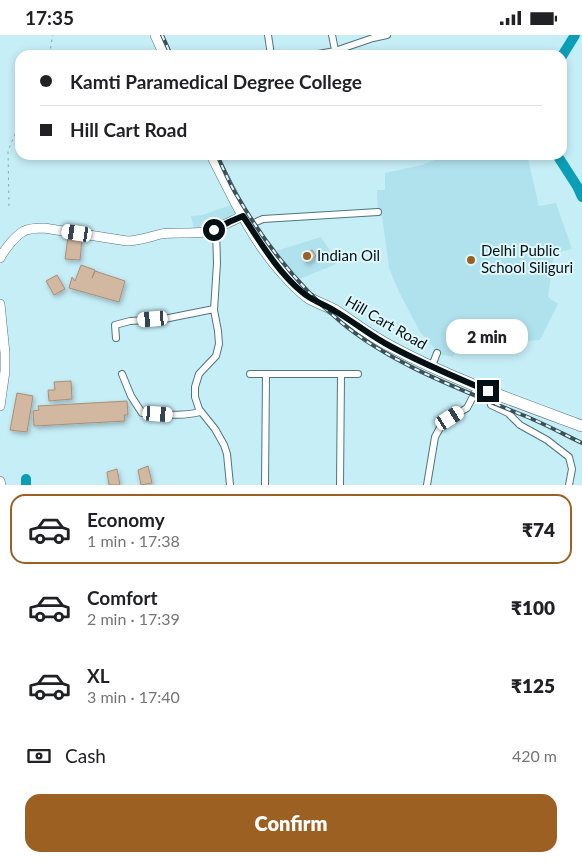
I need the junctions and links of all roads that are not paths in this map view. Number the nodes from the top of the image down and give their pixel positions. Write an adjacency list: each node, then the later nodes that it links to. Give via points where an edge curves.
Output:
1 (156, 35): 6 (highway)
2 (268, 35): 7 (street)
3 (332, 35): 8 (street)
4 (387, 35): 5 (street)
5 (373, 36): 9 (street)
6 (163, 50)
7 (270, 50)
8 (334, 50)
9 (342, 50)
10 (215, 160): 12 (highway, Hill Cart Road)
11 (378, 212): 12 (street)
12 (246, 221): 13 (street, via 229,222); 19 (highway, Hill Cart Road, via 276,265 309,297 391,347)
13 (216, 229): 14 (street, via 127,241 36,228 17,236); 16 (street)
14 (1, 255)
15 (0, 304): 26 (street, via 5,353)
16 (214, 309): 17 (street, via 164,319 123,322 115,325); 28 (street, via 218,351 197,380 195,397)
17 (116, 338)
18 (437, 353): 19 (street)
19 (432, 366): 25 (highway, Hill Cart Road)
20 (122, 374): 28 (street, via 142,413 175,415)
21 (250, 374): 22 (street)
22 (266, 374): 23 (street); 31 (street)
23 (341, 374): 24 (street); 32 (street)
24 (358, 374)
25 (483, 389): 29 (highway, Hill Cart Road); 33 (street, via 467,407 441,426 435,437); 34 (street, via 491,405 508,413 520,425 570,457)
26 (1, 395): 27 (street)
27 (0, 406)
28 (200, 412): 30 (street, via 224,445)
29 (582, 426)
30 (230, 485)
31 (265, 485)
32 (340, 485)
33 (427, 485)
34 (569, 485)

